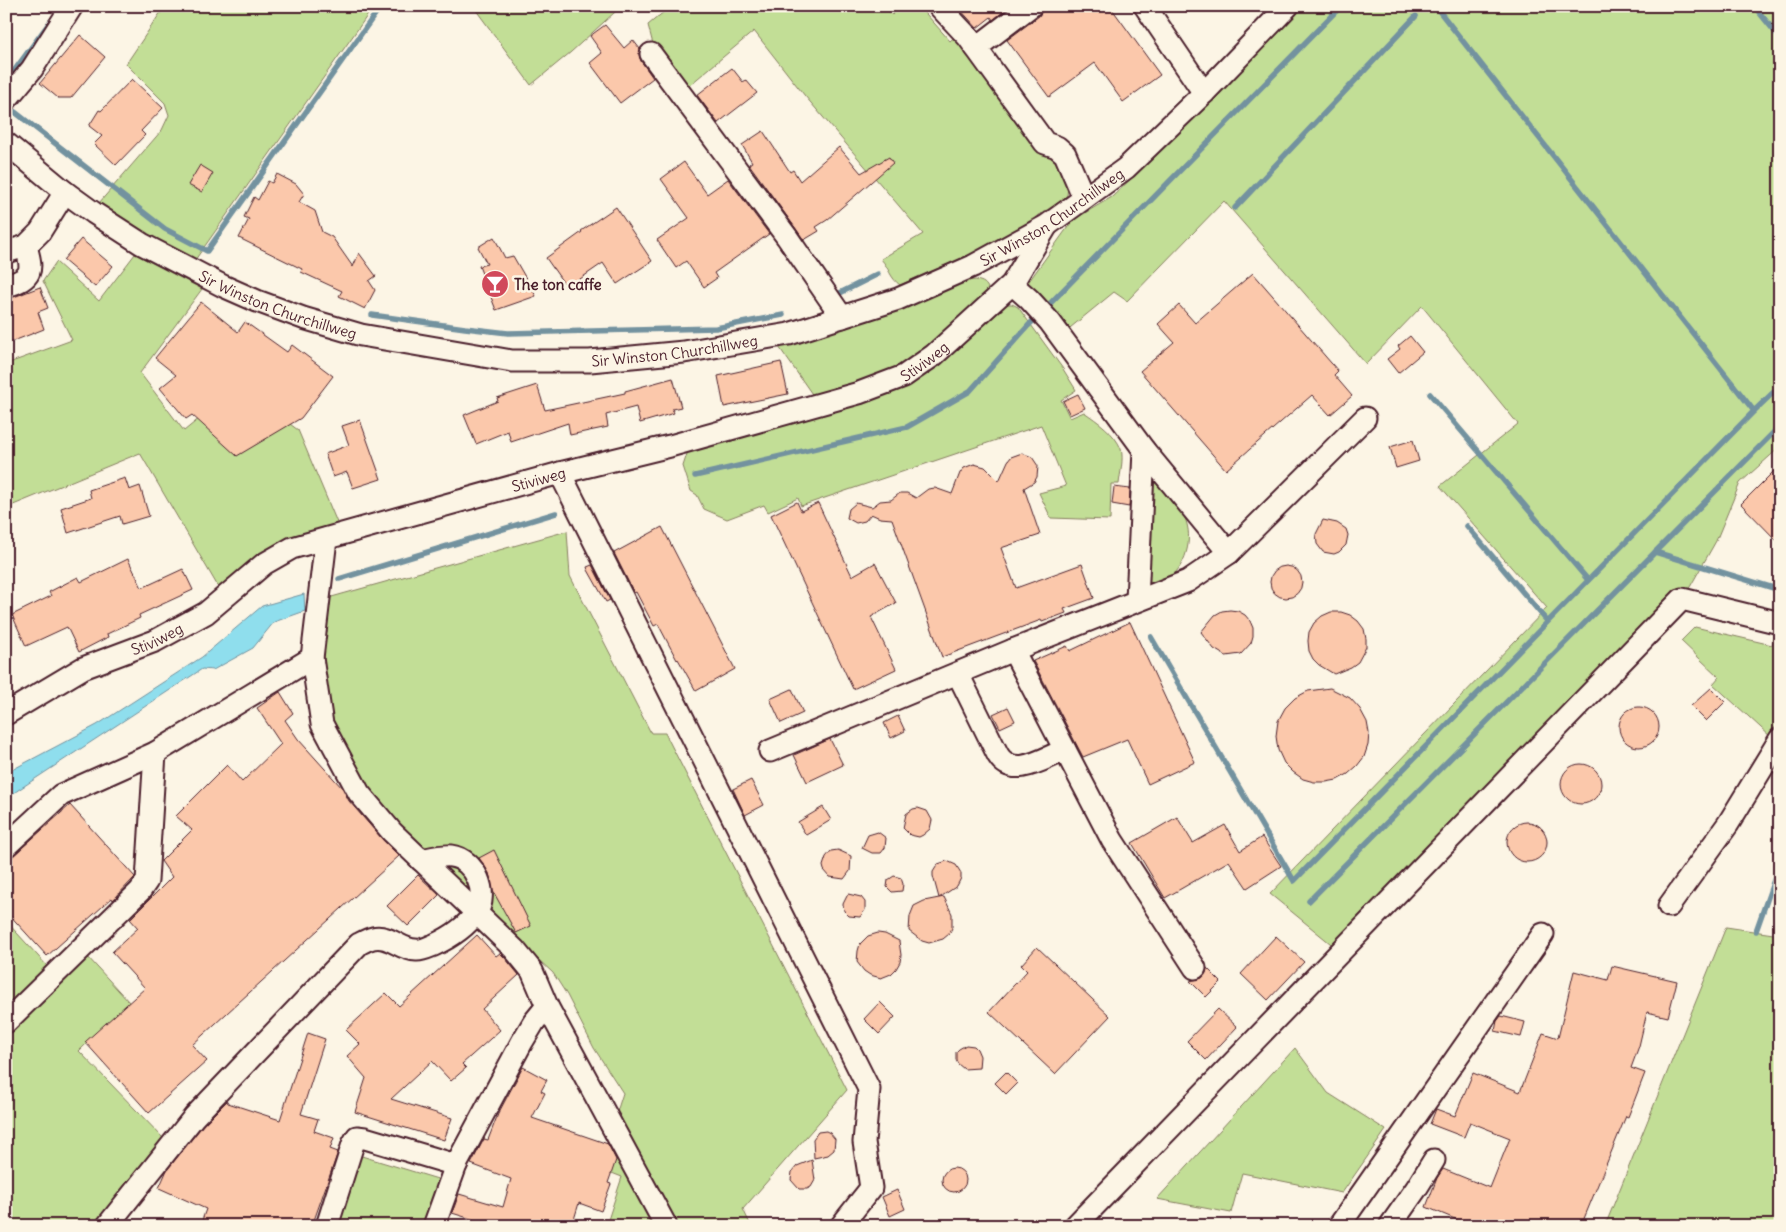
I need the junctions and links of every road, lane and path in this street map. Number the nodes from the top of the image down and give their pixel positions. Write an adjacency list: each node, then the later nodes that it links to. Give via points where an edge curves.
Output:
1 (72, 6): 9 (street, via 32,69)
2 (939, 6): 6 (street)
3 (1031, 6): 6 (street)
4 (1145, 6): 8 (street)
5 (1288, 6): 8 (street, Sir Winston Churchillweg)
6 (976, 48): 12 (street, via 1045,143 1065,154)
7 (651, 54): 17 (street, via 788,237)
8 (1204, 93): 12 (street, Sir Winston Churchillweg, via 1126,168)
9 (6, 100)
10 (6, 143): 11 (street, Sir Winston Churchillweg)
11 (65, 192): 14 (street, via 40,232); 17 (street, Sir Winston Churchillweg, via 142,244 248,298 361,335 419,346 512,360 590,362 684,352 789,334)
12 (1084, 198): 13 (street, Sir Winston Churchillweg)
13 (1046, 226): 15 (street, Stiviweg); 17 (street, Sir Winston Churchillweg, via 973,266 898,298)
14 (16, 249): 16 (street, via 30,262 27,275 22,281)
15 (1012, 284): 19 (street, via 1050,322); 20 (street, Stiviweg, via 934,356 904,376 859,394)
16 (6, 286)
17 (842, 317)
18 (1366, 418): 22 (street)
19 (1144, 450): 22 (street); 23 (street)
20 (560, 473): 21 (street, Stiviweg); 47 (street, via 868,1089 864,1142 871,1188)
21 (326, 539): 26 (street); 28 (street, Stiviweg, via 292,548 264,564 206,613 155,640 83,668)
22 (1229, 553): 23 (street, via 1188,581)
23 (1137, 600): 25 (street)
24 (1780, 623): 48 (street, via 1682,599)
25 (1013, 650): 27 (street); 30 (street)
26 (312, 658): 32 (street); 34 (street, via 322,724 341,760 359,793)
27 (958, 674): 30 (street, via 998,755 1008,765 1023,767); 31 (street)
28 (6, 714)
29 (1780, 739): 35 (street, via 1728,824)
30 (1065, 750): 38 (street, via 1112,840)
31 (770, 751)
32 (155, 753): 33 (street, via 61,795); 40 (street, via 147,881)
33 (6, 846)
34 (421, 860): 36 (street); 36 (street, via 453,856 472,869 480,879 481,898)
35 (1669, 906)
36 (477, 912): 39 (street, via 532,971); 43 (street, via 456,932 416,951 386,938 373,937 359,944 194,1117)
37 (1543, 934): 49 (street)
38 (1196, 968)
39 (547, 1006): 42 (street, via 522,1042); 46 (street)
40 (6, 1022)
41 (1434, 1160): 50 (street)
42 (456, 1165): 44 (street, via 357,1137); 45 (street)
43 (107, 1226)
44 (327, 1226)
45 (434, 1226)
46 (666, 1226)
47 (841, 1226)
48 (1075, 1226)
49 (1339, 1226)
50 (1390, 1226)

